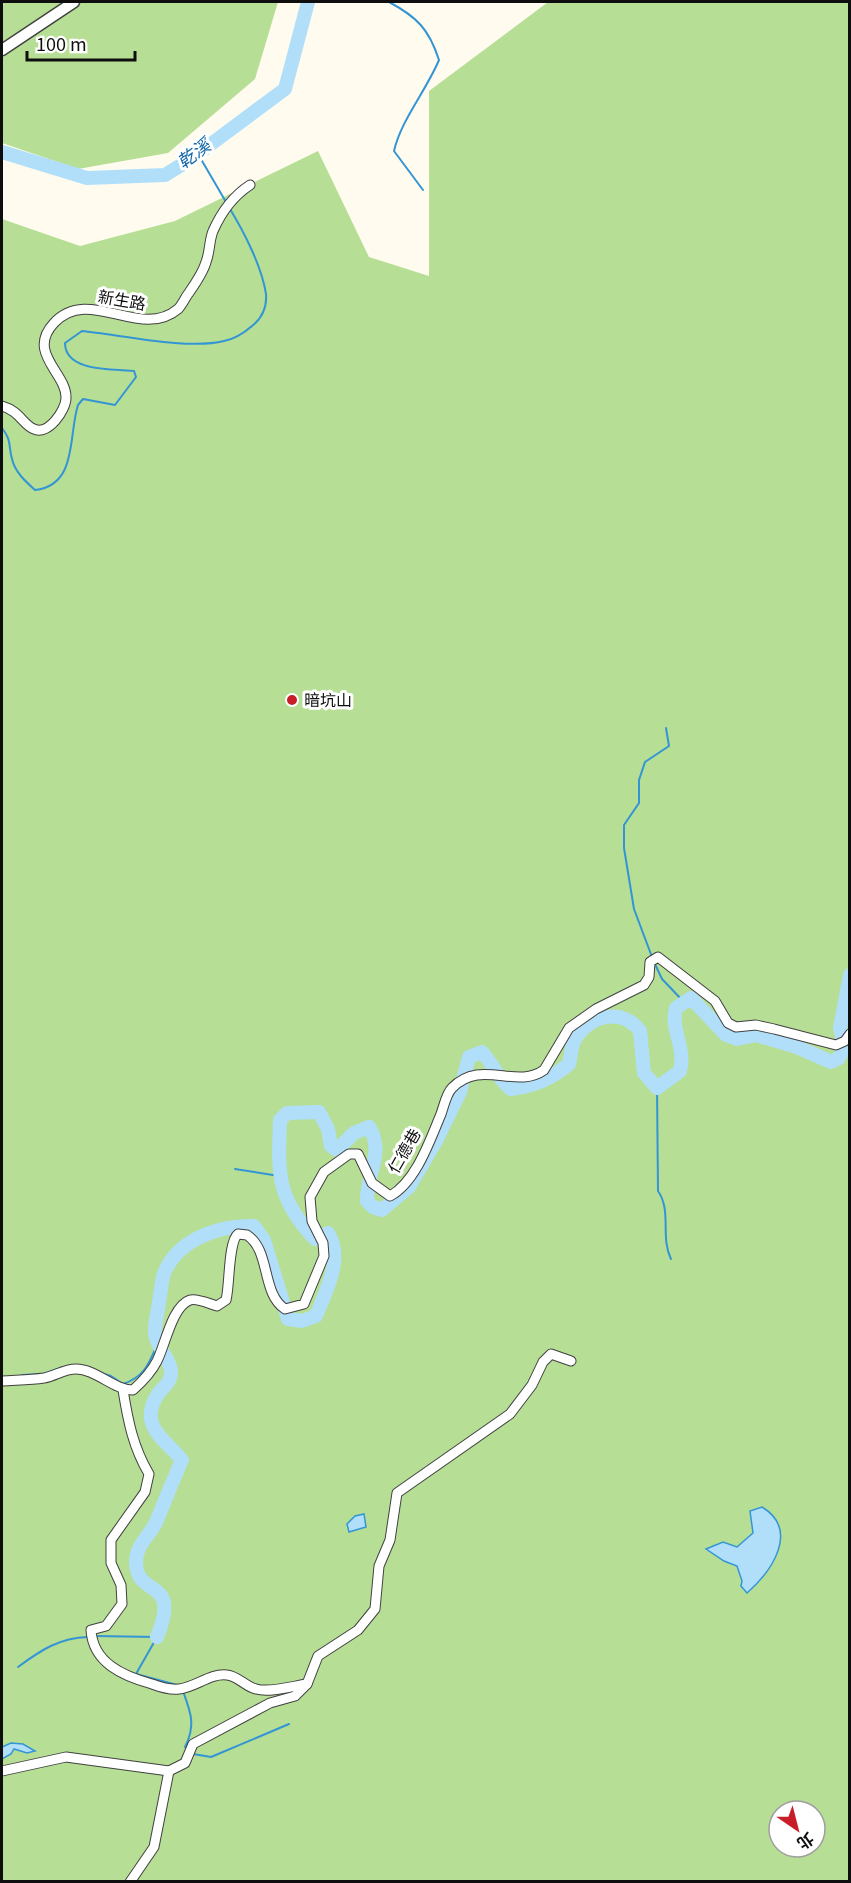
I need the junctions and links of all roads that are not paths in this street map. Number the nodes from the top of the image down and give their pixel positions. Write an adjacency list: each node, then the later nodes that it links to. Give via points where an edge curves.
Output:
1 (74, 2): 2 (street)
2 (2, 50)
3 (250, 185): 4 (street, 新生路, via 225,210 213,231 206,263 179,308 147,321 83,309 66,314 53,324 45,349 66,399 54,423 41,430 33,429 15,411)
4 (2, 406)
5 (847, 1037): 8 (street, 仁德巷, via 836,1045 756,1025 736,1027 728,1023 715,1001 658,957 650,962 644,985 596,1009 569,1028 538,1074 520,1077 483,1073 451,1089 413,1172 396,1193 390,1196 371,1180 358,1154 349,1154 324,1172 310,1197 312,1221 323,1243 324,1256 304,1304 285,1309 276,1303 257,1244 247,1235 238,1234 232,1242 226,1300 217,1306 194,1300 183,1304 148,1377 133,1390)
6 (571, 1361): 9 (street, via 551,1354 510,1414 397,1493 390,1540 378,1566 375,1609 358,1630 318,1656)
7 (2, 1381): 8 (street, via 46,1378 78,1369 114,1382)
8 (123, 1390): 9 (street, via 129,1430 149,1474 144,1492 111,1540 111,1563 121,1585 122,1604 106,1626 91,1630 91,1642 113,1669 135,1680 176,1689 216,1675 230,1675 257,1690)
9 (307, 1684): 11 (street, via 296,1696 212,1732 190,1751 185,1763)
10 (2, 1771): 11 (street, via 66,1757)
11 (169, 1771): 12 (street, via 154,1847)
12 (130, 1881)

